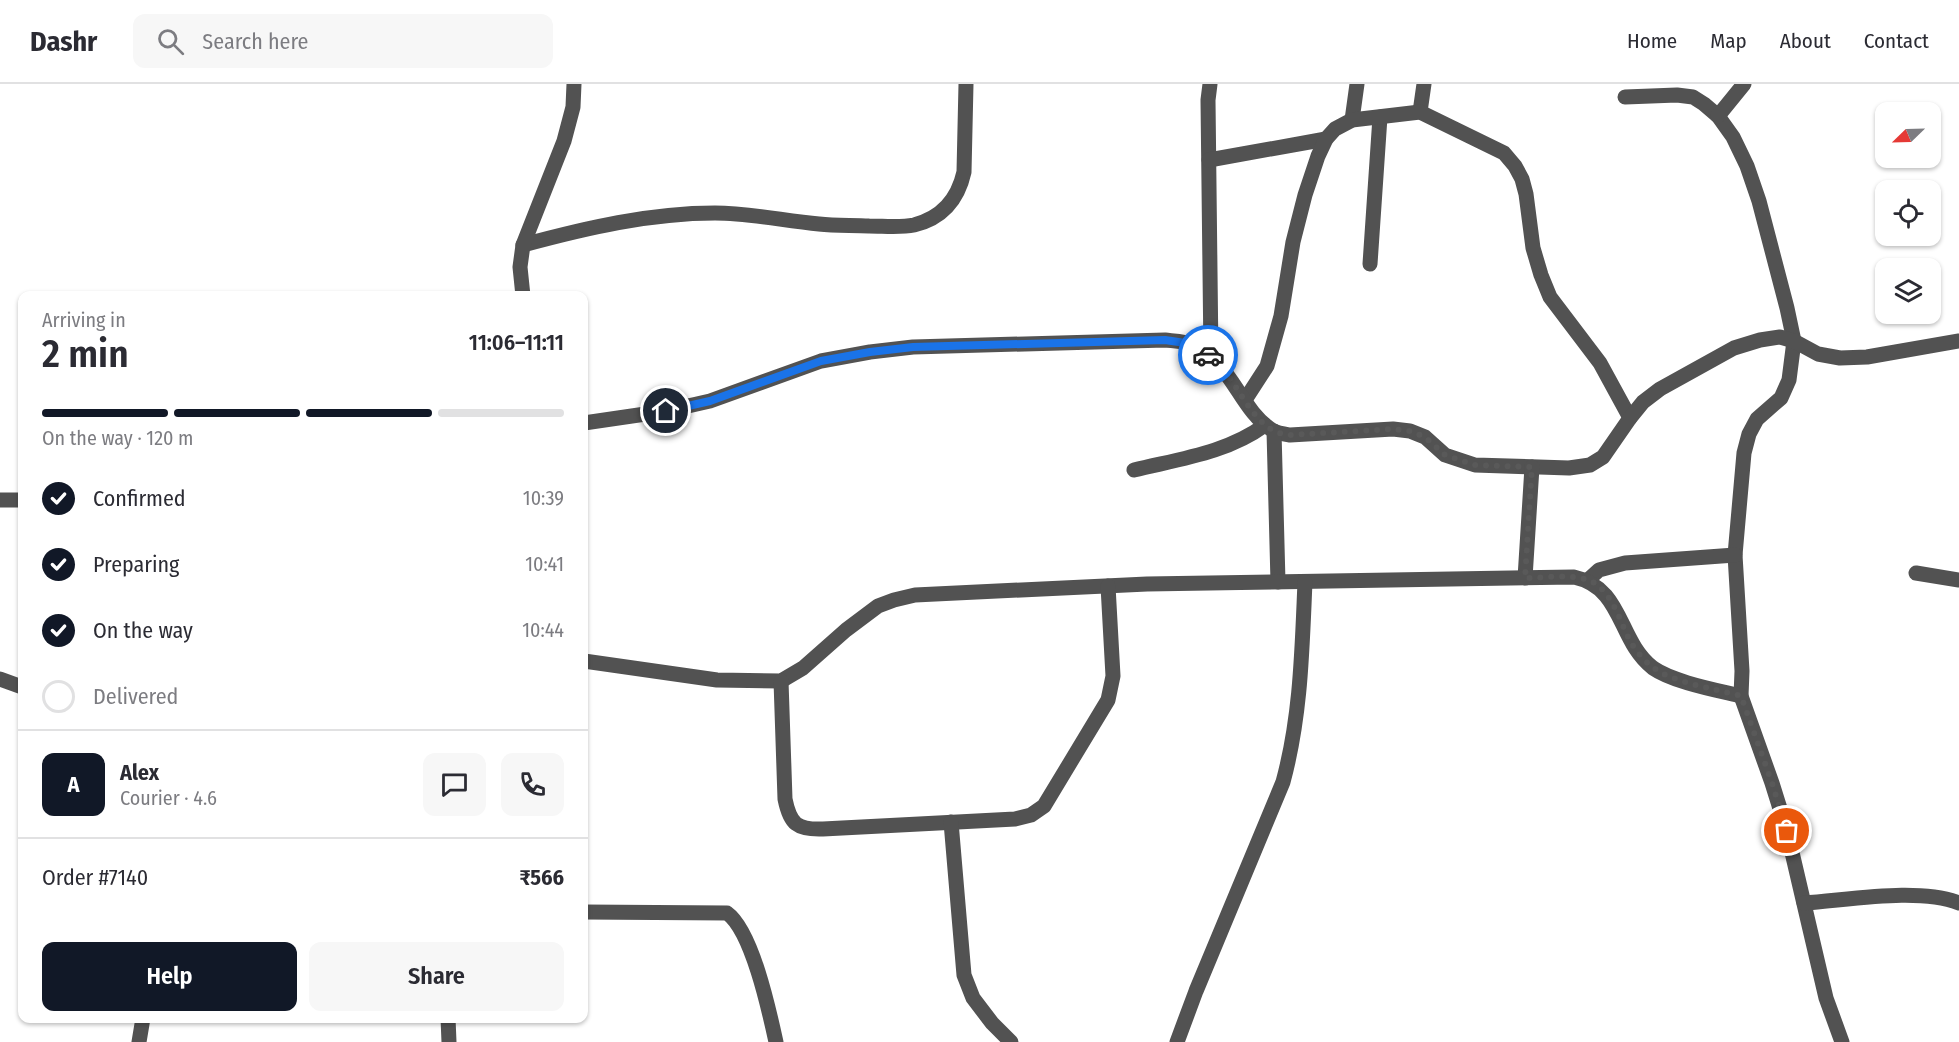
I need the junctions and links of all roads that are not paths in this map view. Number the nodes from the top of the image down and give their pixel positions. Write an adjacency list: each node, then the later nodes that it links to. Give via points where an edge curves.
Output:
1 (574, 84): 14 (street, via 564,141)
2 (966, 84): 14 (street, via 961,186 942,212 927,220 900,226 831,225 705,214 650,217)
3 (1210, 84): 13 (street)
4 (1357, 84): 11 (street)
5 (1424, 84): 8 (street)
6 (1744, 84): 9 (street)
7 (1625, 97): 9 (street, via 1693,97)
8 (1420, 112): 10 (street); 21 (street, via 1504,153 1515,166 1526,194 1533,248 1550,297 1600,363)
9 (1718, 116): 17 (street, via 1733,137 1750,175)
10 (1380, 117): 11 (street); 15 (street)
11 (1352, 120): 12 (street)
12 (1326, 139): 13 (street); 20 (street, via 1305,195 1267,366)
13 (1209, 160): 19 (street)
14 (523, 245): 16 (street, via 520,267)
15 (1370, 264)
16 (523, 291)
17 (1794, 341): 18 (street, via 1818,354 1840,358); 21 (street, via 1780,337 1734,348 1660,389); 28 (street, via 1786,389 1756,419 1749,434)
18 (1959, 341)
19 (1211, 357): 20 (street); 22 (street, via 1192,344 1165,340 913,347 821,361 710,401)
20 (1245, 400): 23 (street)
21 (1630, 418): 24 (street, via 1603,457 1590,465)
22 (588, 422)
23 (1269, 428): 24 (street, via 1290,435 1410,431 1425,437 1445,455 1475,465); 25 (street, via 1224,447); 33 (street)
24 (1532, 467): 30 (street)
25 (1134, 470)
26 (0, 500): 27 (street)
27 (18, 500)
28 (1735, 555): 31 (street, via 1608,566); 40 (street)
29 (1916, 573): 32 (street)
30 (1525, 578): 31 (street); 34 (street)
31 (1588, 580): 40 (street, via 1614,606 1630,642 1654,668 1666,676)
32 (1959, 580)
33 (1278, 582): 34 (street); 35 (street)
34 (1305, 582): 51 (street, via 1292,750 1283,782)
35 (1108, 586): 38 (street, via 915,595 894,600 878,606); 41 (street, via 1113,676 1108,700 1054,792 1044,806 1030,815)
36 (588, 662): 38 (street, via 717,680)
37 (0, 679): 39 (street)
38 (782, 681): 41 (street, via 785,799 796,825 807,830)
39 (18, 686)
40 (1741, 696): 42 (street, via 1781,812)
41 (951, 822): 50 (street, via 964,975 973,998)
42 (1804, 903): 43 (street, via 1934,895); 52 (street, via 1826,998)
43 (1959, 903)
44 (588, 912): 49 (street, via 727,913 744,935)
45 (142, 1023): 47 (street)
46 (448, 1023): 48 (street)
47 (139, 1042)
48 (449, 1042)
49 (776, 1042)
50 (1011, 1042)
51 (1177, 1042)
52 (1842, 1042)

